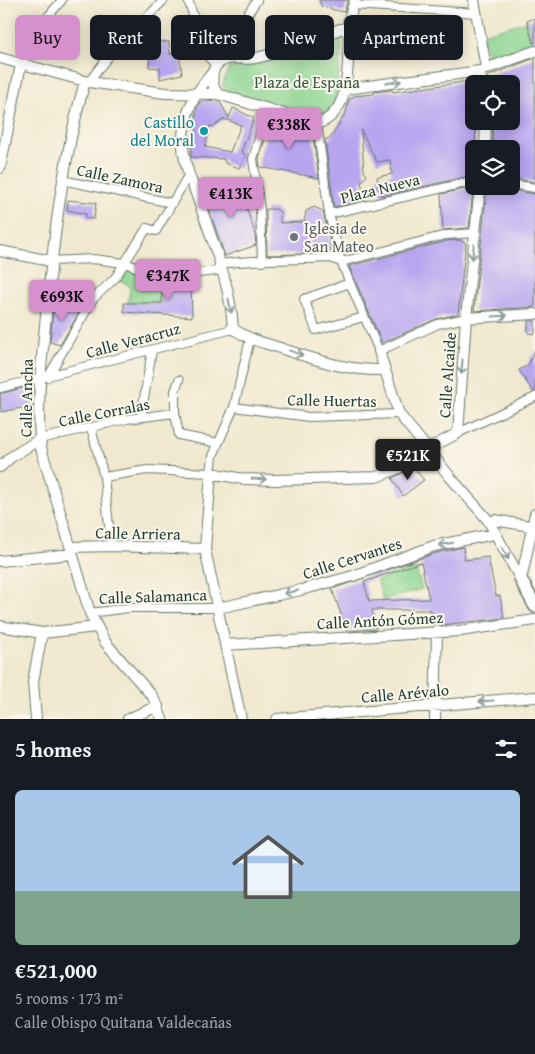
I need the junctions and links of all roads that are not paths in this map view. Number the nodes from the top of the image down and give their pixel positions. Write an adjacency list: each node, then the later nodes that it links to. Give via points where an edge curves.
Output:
1 (62, 0): 16 (street, via 44,20)
2 (164, 0): 20 (street)
3 (188, 0): 17 (street)
4 (258, 0): 8 (street)
5 (474, 0): 7 (street)
6 (354, 2): 7 (street); 9 (street)
7 (476, 13): 18 (street)
8 (248, 15)
9 (350, 15)
10 (344, 30): 13 (street)
11 (535, 51): 18 (street)
12 (0, 58): 16 (street)
13 (255, 58)
14 (227, 60): 17 (street)
15 (348, 60): 21 (street)
16 (21, 64): 20 (street); 26 (street)
17 (214, 68): 22 (street); 23 (street)
18 (483, 69): 19 (street); 21 (street, one-way to 18)
19 (483, 75)
20 (87, 82): 22 (street); 28 (street, Calle Ancha, via 68,146)
21 (346, 89): 25 (street, via 332,116)
22 (195, 94): 23 (street); 27 (street, via 184,127 182,145)
23 (218, 94): 24 (street)
24 (267, 110): 25 (street); 38 (street, via 253,159 260,209)
25 (317, 124): 34 (street)
26 (0, 168)
27 (189, 174): 33 (street); 41 (street)
28 (62, 180): 33 (street, Calle Zamora); 37 (street, Calle Ancha)
29 (465, 183): 34 (street, Plaza Nueva)
30 (520, 186): 31 (street)
31 (535, 188)
32 (479, 195): 35 (street, Calle Alcaide)
33 (172, 203): 40 (street, via 156,231 147,228)
34 (329, 214): 39 (street, Plaza Nueva)
35 (475, 233): 39 (street, via 446,235); 45 (street, Calle Alcaide, one-way to 45)
36 (0, 251): 37 (street)
37 (51, 261): 40 (street, via 93,259); 51 (street, Calle Ancha)
38 (262, 262): 39 (street, via 331,258); 41 (street, via 246,260)
39 (341, 262): 42 (street, Plaza Nueva)
40 (125, 263): 41 (street, via 162,277 217,271); 51 (street, via 93,299)
41 (220, 264): 46 (street, one-way to 46)
42 (350, 283): 44 (street, Plaza Nueva); 44 (street, via 304,299 316,330)
43 (535, 314): 45 (street, one-way to 43)
44 (364, 317): 49 (street, Plaza Nueva)
45 (466, 318): 49 (street, via 438,324); 60 (street, Calle Alcaide, one-way to 60)
46 (233, 329): 47 (street); 48 (street, Calle Veracruz)
47 (250, 339): 50 (street, one-way to 50, via 330,364 352,369); 55 (street)
48 (152, 350): 51 (street, Calle Veracruz); 58 (street)
49 (379, 351): 50 (street)
50 (384, 370): 57 (street)
51 (44, 377): 53 (street, Calle Veracruz); 61 (street, Calle Ancha)
52 (179, 380): 56 (street, Calle Corralas, via 175,391)
53 (0, 388)
54 (535, 396): 60 (street)
55 (234, 407): 57 (street, Calle Huertas, via 309,416); 62 (street)
56 (175, 412): 58 (street, Calle Corralas); 62 (street, Calle Corralas, via 179,435)
57 (399, 414): 63 (street)
58 (141, 417): 59 (street, Calle Corralas)
59 (91, 428): 61 (street, Calle Corralas); 66 (street)
60 (458, 433): 63 (street)
61 (40, 439): 64 (street); 72 (street, Calle Ancha)
62 (218, 443): 65 (street)
63 (426, 448): 65 (street, one-way to 63, via 243,479 376,478 399,468); 69 (street)
64 (0, 467)
65 (211, 473): 66 (street, via 147,470); 71 (street)
66 (104, 477): 70 (street)
67 (535, 514): 68 (street)
68 (533, 527): 69 (street, Calle Cervantes, via 495,520); 74 (street)
69 (492, 529): 74 (street, one-way to 74); 76 (street, Calle Cervantes, one-way to 76, via 353,576)
70 (111, 546): 71 (street, Calle Arriera); 72 (street, Calle Arriera)
71 (206, 549): 76 (street)
72 (72, 551): 73 (street, Calle Arriera); 77 (street, Calle Ancha)
73 (0, 560)
74 (521, 580): 75 (street)
75 (535, 606)
76 (218, 608): 77 (street, Calle Salamanca, via 128,608); 83 (street)
77 (90, 612): 80 (street, Calle Ancha)
78 (535, 620): 81 (street, Calle Antón Gómez, via 491,628)
79 (0, 626): 82 (street)
80 (97, 627): 82 (street); 86 (street, Calle Ancha, via 105,642)
81 (437, 630): 83 (street, Calle Antón Gómez); 85 (street)
82 (42, 633): 88 (street, via 33,682)
83 (225, 644): 91 (street)
84 (535, 698): 85 (street, Calle Arévalo, one-way to 85)
85 (436, 704): 87 (street, Calle Arévalo); 93 (street)
86 (158, 706): 89 (street); 90 (street, Calle Ancha)
87 (341, 717): 92 (street, Calle Arévalo)
88 (36, 719)
89 (128, 719)
90 (162, 719)
91 (241, 719)
92 (277, 719)
93 (435, 719)

